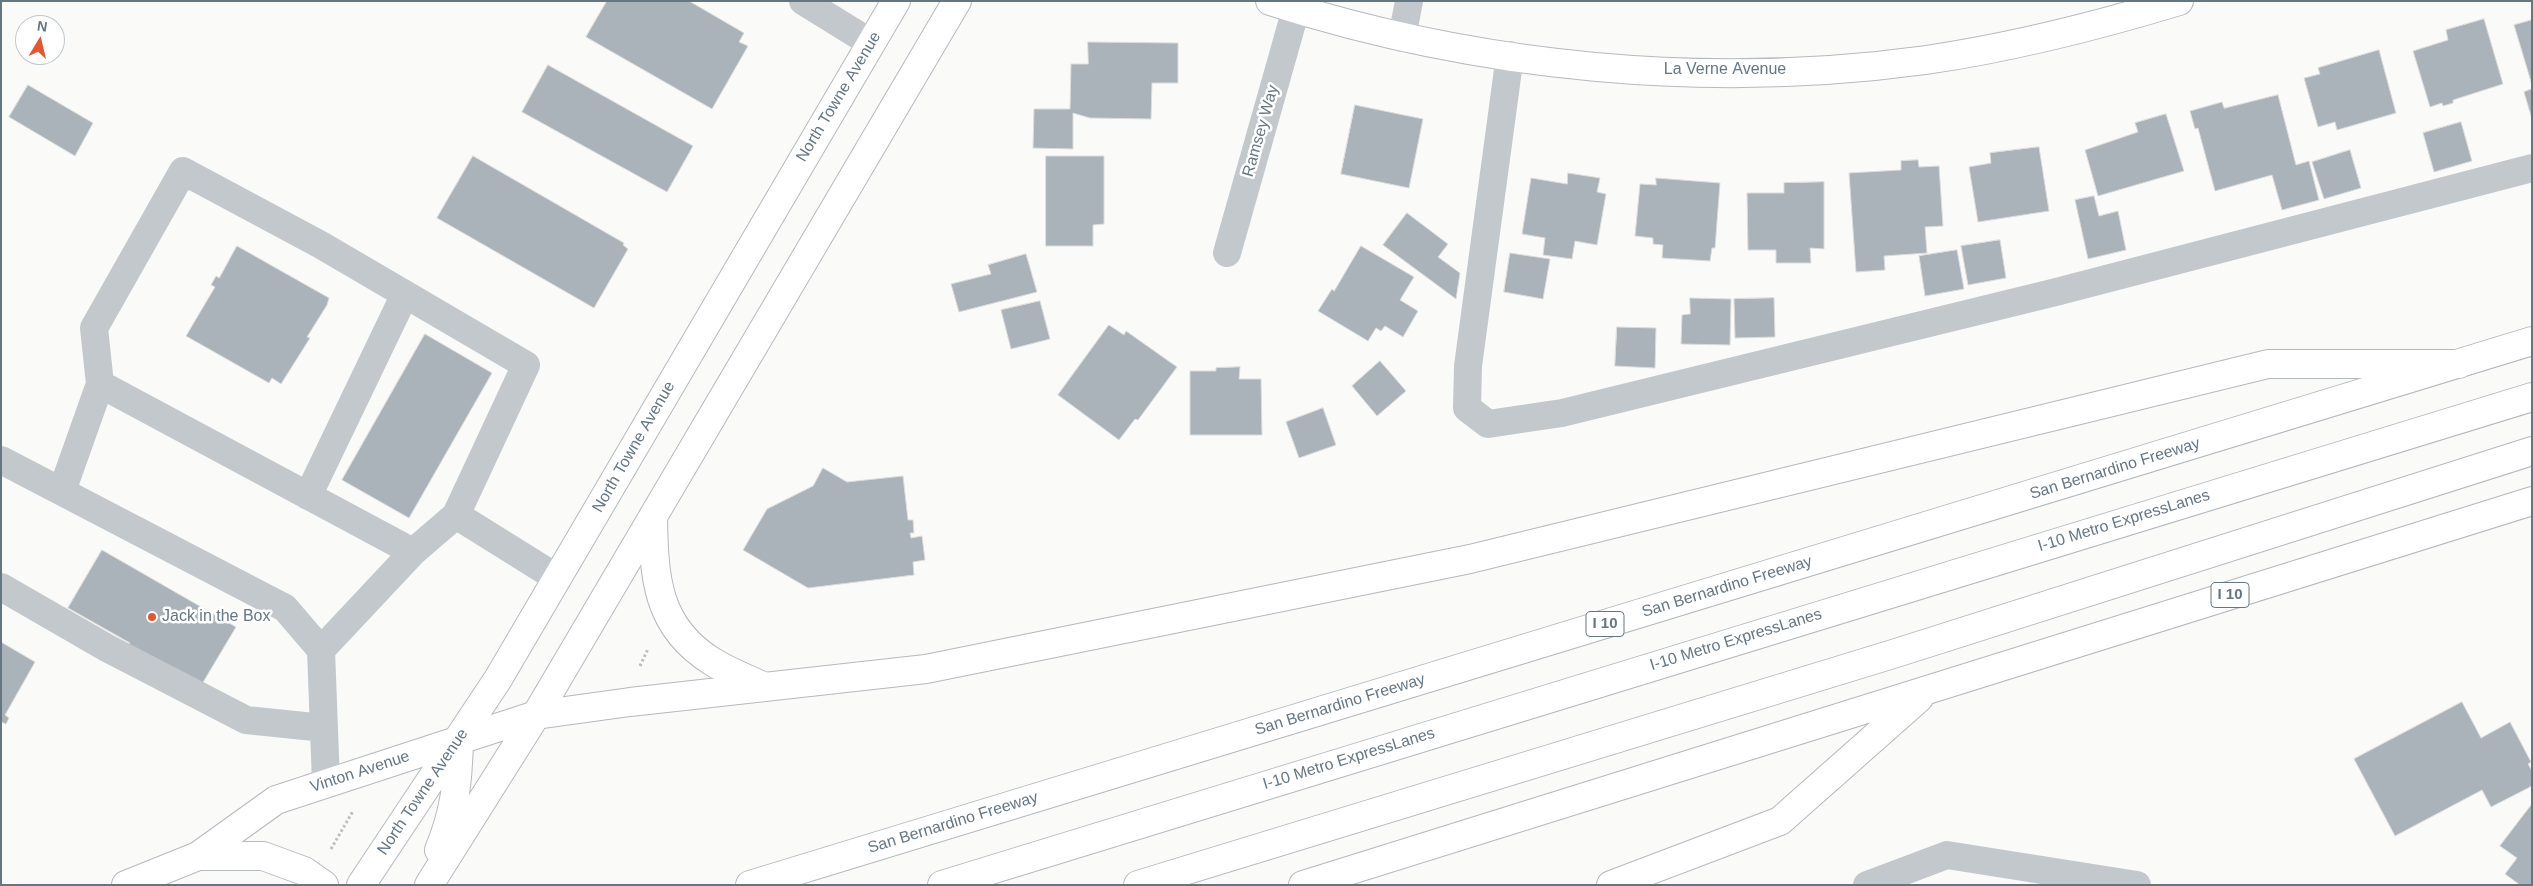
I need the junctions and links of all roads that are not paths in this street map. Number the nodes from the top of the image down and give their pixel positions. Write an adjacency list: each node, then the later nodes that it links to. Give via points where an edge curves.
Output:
1 (803, 1): 9 (street)
2 (896, 1): 9 (main road, North Towne Avenue)
3 (958, 1): 24 (main road)
4 (1270, 1): 7 (main road, La Verne Avenue)
5 (1409, 1): 8 (street)
6 (2174, 2): 10 (main road, La Verne Avenue, via 2050,35 1926,60 1814,70 1699,73 1555,62)
7 (1296, 10): 8 (main road, La Verne Avenue); 12 (street, Ramsey Way)
8 (1402, 38): 10 (main road, La Verne Avenue)
9 (871, 43): 26 (main road, North Towne Avenue)
10 (1510, 55): 11 (street, via 1468,366 1467,408 1488,424 1562,413 2037,297)
11 (2532, 168)
12 (1227, 253)
13 (405, 294): 16 (street, via 183,172 94,328); 21 (street); 23 (street, via 526,365)
14 (2532, 341): 15 (main road, San Bernardino Freeway / I 10)
15 (2459, 364): 29 (main road, Vinton Avenue, via 2268,364 1470,559 926,669); 41 (main road, San Bernardino Freeway / I 10)
16 (100, 384): 20 (street); 21 (street)
17 (2532, 397): 42 (main road, I-10 Metro ExpressLanes)
18 (2532, 451): 43 (main road, via 1940,640)
19 (1, 460): 20 (street)
20 (62, 491): 28 (street, via 285,608)
21 (308, 496): 25 (street)
22 (2532, 500): 30 (main road, I 10)
23 (456, 514): 25 (street); 26 (street)
24 (653, 517): 29 (main road, via 654,564 660,595 672,624 686,642 713,662); 31 (main road)
25 (413, 552): 28 (street)
26 (558, 578): 33 (main road, North Towne Avenue)
27 (1, 586): 32 (street, via 107,648 246,720)
28 (321, 650): 32 (street)
29 (765, 687): 31 (main road, Vinton Avenue)
30 (1927, 690): 44 (main road, I 10); 45 (main road, via 1780,821)
31 (536, 715): 33 (main road, Vinton Avenue); 40 (main road)
32 (324, 728): 34 (street)
33 (459, 740): 34 (main road, Vinton Avenue); 38 (main road, North Towne Avenue); 39 (main road, via 458,784 446,832)
34 (326, 783): 35 (main road, Vinton Avenue, via 276,800)
35 (198, 856): 36 (main road, Vinton Avenue); 37 (main road, Vinton Avenue, via 264,856 304,871)
36 (126, 885)
37 (324, 885)
38 (361, 885)
39 (424, 885)
40 (429, 885)
41 (750, 885)
42 (942, 885)
43 (1138, 885)
44 (1302, 885)
45 (1611, 885)
46 (1867, 885): 47 (street, via 1947,855)
47 (2137, 885)

